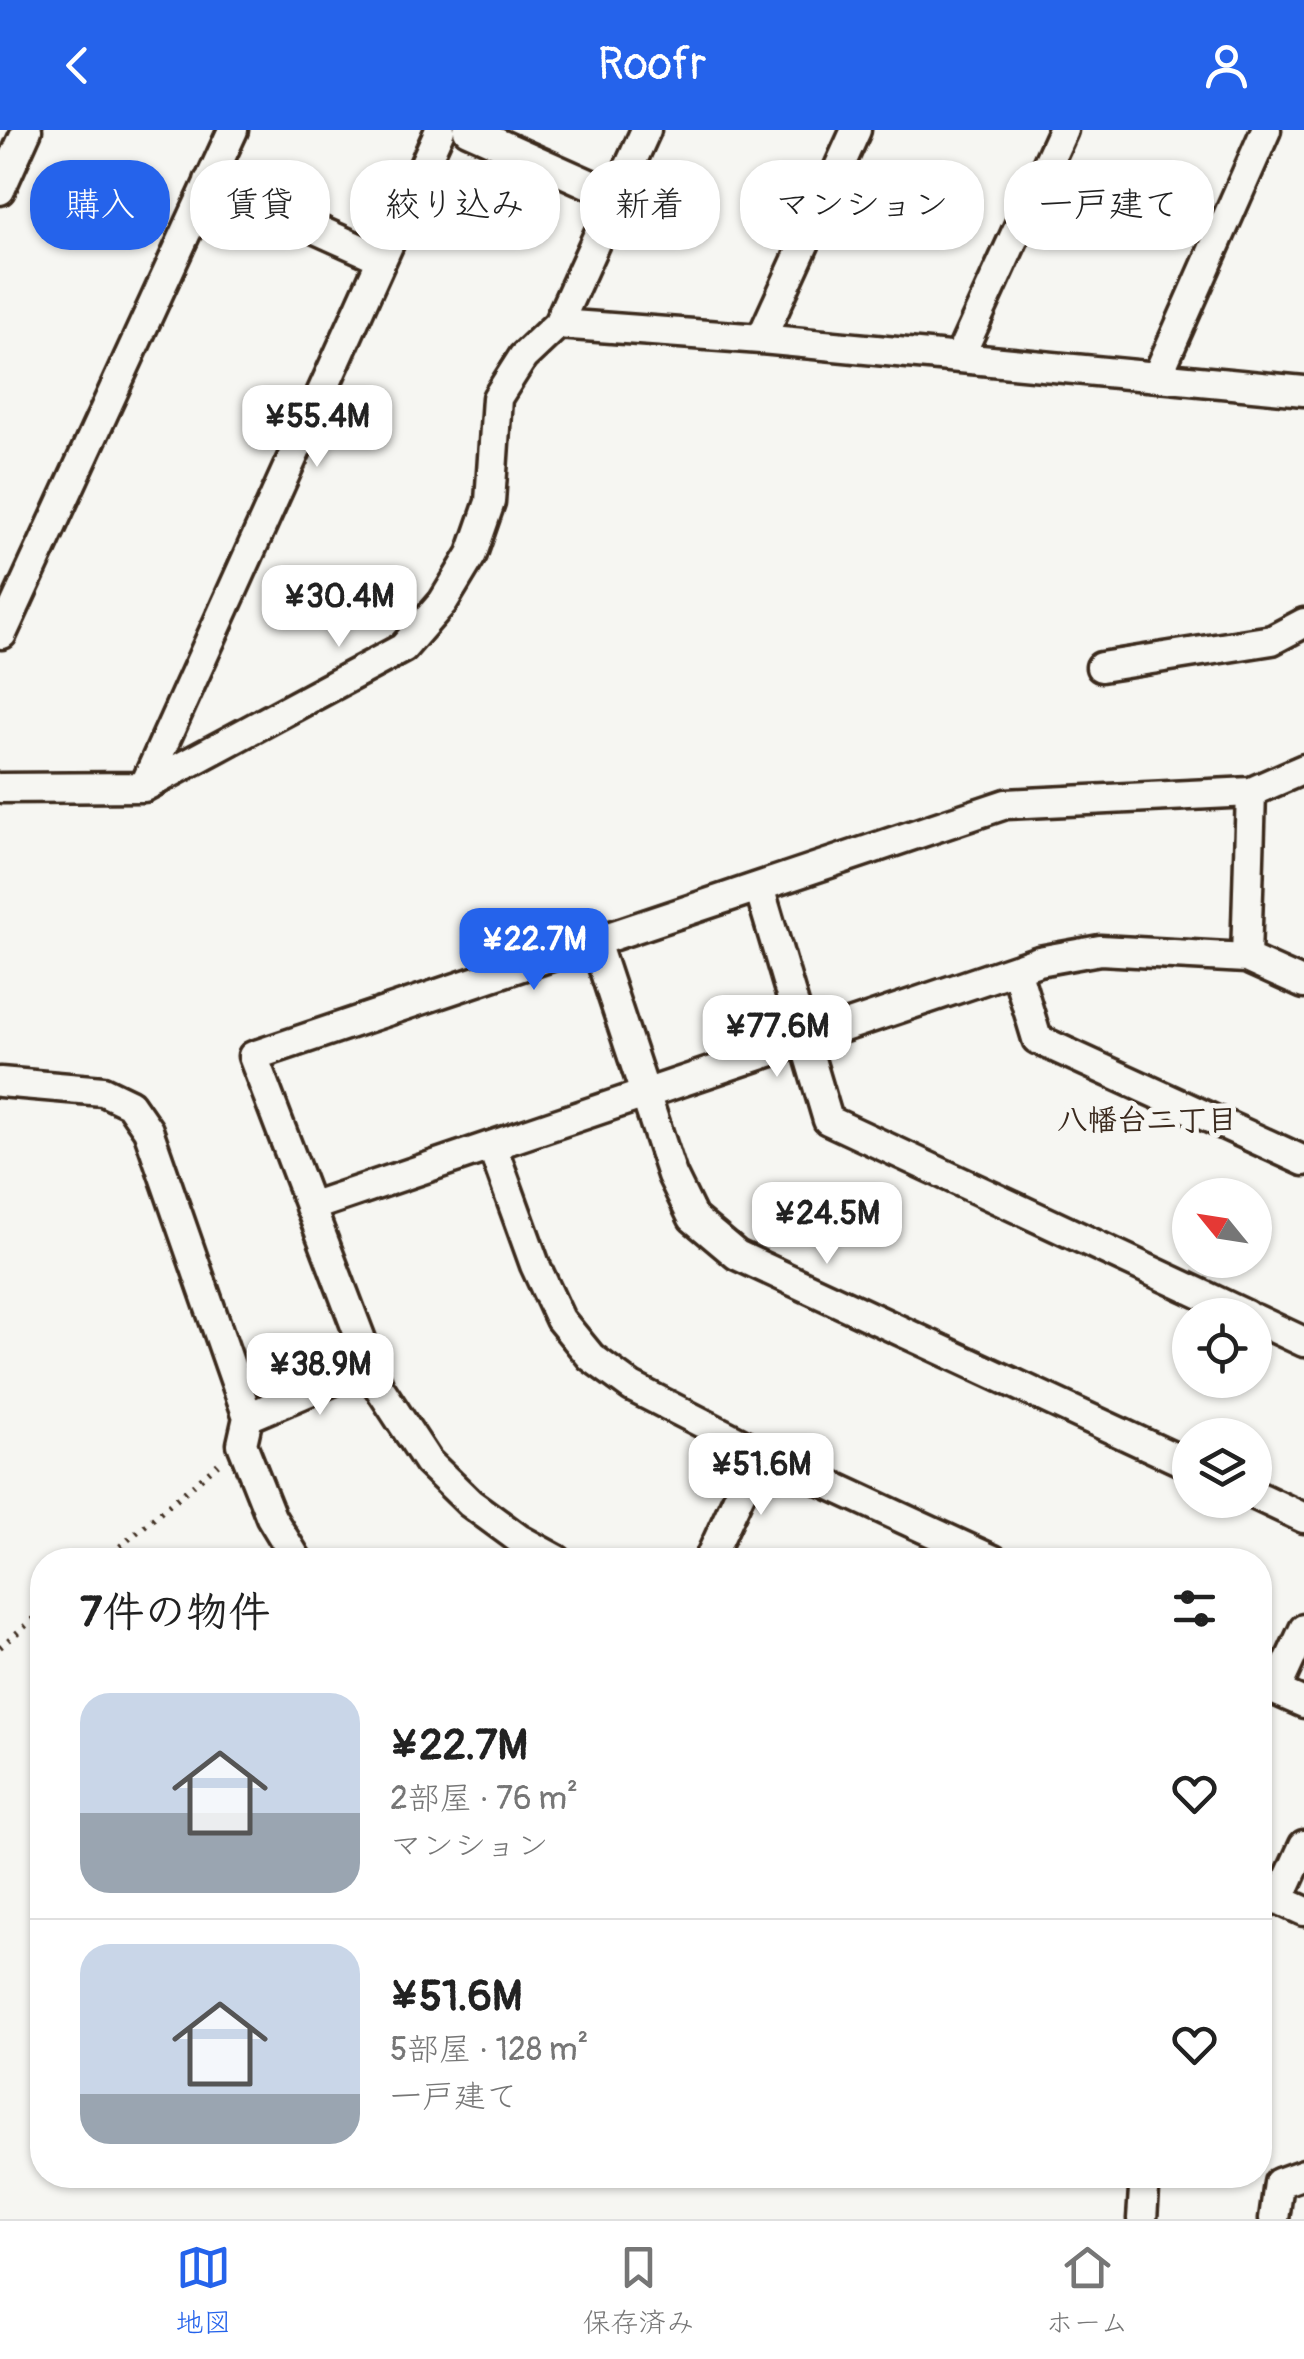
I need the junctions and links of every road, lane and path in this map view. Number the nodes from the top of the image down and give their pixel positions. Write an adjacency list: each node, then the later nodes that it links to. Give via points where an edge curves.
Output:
1 (28, 130): 12 (street)
2 (232, 130): 9 (street)
3 (440, 130): 16 (street)
4 (468, 130): 11 (street)
5 (646, 130): 10 (street)
6 (856, 130): 18 (street)
7 (1063, 130): 19 (street)
8 (1266, 130): 20 (street)
9 (218, 160)
10 (632, 160)
11 (580, 180)
12 (0, 190)
13 (190, 223): 23 (street)
14 (330, 235): 16 (street)
15 (592, 250): 17 (street)
16 (380, 258): 26 (street)
17 (558, 324): 18 (street); 26 (street, via 523,357 497,398 490,502 472,554 443,602 403,648)
18 (762, 339): 19 (street)
19 (959, 358): 20 (street)
20 (1158, 378): 21 (street)
21 (1304, 391)
22 (1304, 623): 24 (street, via 1272,640)
23 (0, 633)
24 (1101, 668)
25 (1304, 769): 28 (street)
26 (144, 787): 27 (street)
27 (0, 788)
28 (1251, 792): 29 (street, via 1006,804); 31 (street)
29 (759, 887): 30 (street); 34 (street)
30 (595, 942): 36 (street); 39 (street, via 254,1056)
31 (1246, 958): 32 (street, via 1100,950); 33 (street)
32 (1016, 969): 34 (street); 38 (street, via 1037,1039)
33 (1304, 984)
34 (804, 1040): 36 (street); 40 (street, via 828,1120)
35 (0, 1082): 44 (street, via 103,1091 130,1104 148,1130)
36 (645, 1094): 37 (street); 46 (street, via 693,1218 736,1256)
37 (492, 1146): 39 (street); 45 (street, via 560,1319 591,1357 632,1387)
38 (1304, 1161)
39 (310, 1207): 43 (street)
40 (1210, 1298)
41 (1272, 1328): 42 (street)
42 (1304, 1342)
43 (370, 1365): 44 (street); 51 (street, via 428,1462 470,1504)
44 (245, 1430): 49 (path); 50 (street, via 271,1517)
45 (760, 1452): 52 (street); 53 (street)
46 (1172, 1458)
47 (1272, 1503): 48 (street)
48 (1304, 1518)
49 (117, 1548)
50 (290, 1548)
51 (535, 1548)
52 (716, 1548)
53 (967, 1548)
54 (30, 1622): 56 (path)
55 (1304, 1630): 57 (street)
56 (0, 1647)
57 (1272, 1681)
58 (1272, 1689): 59 (street)
59 (1304, 1703)
60 (1304, 1845): 61 (street)
61 (1281, 1900)
62 (1304, 2174): 65 (street, via 1279,2182)
63 (1143, 2188): 64 (street)
64 (1142, 2219)
65 (1274, 2219)

